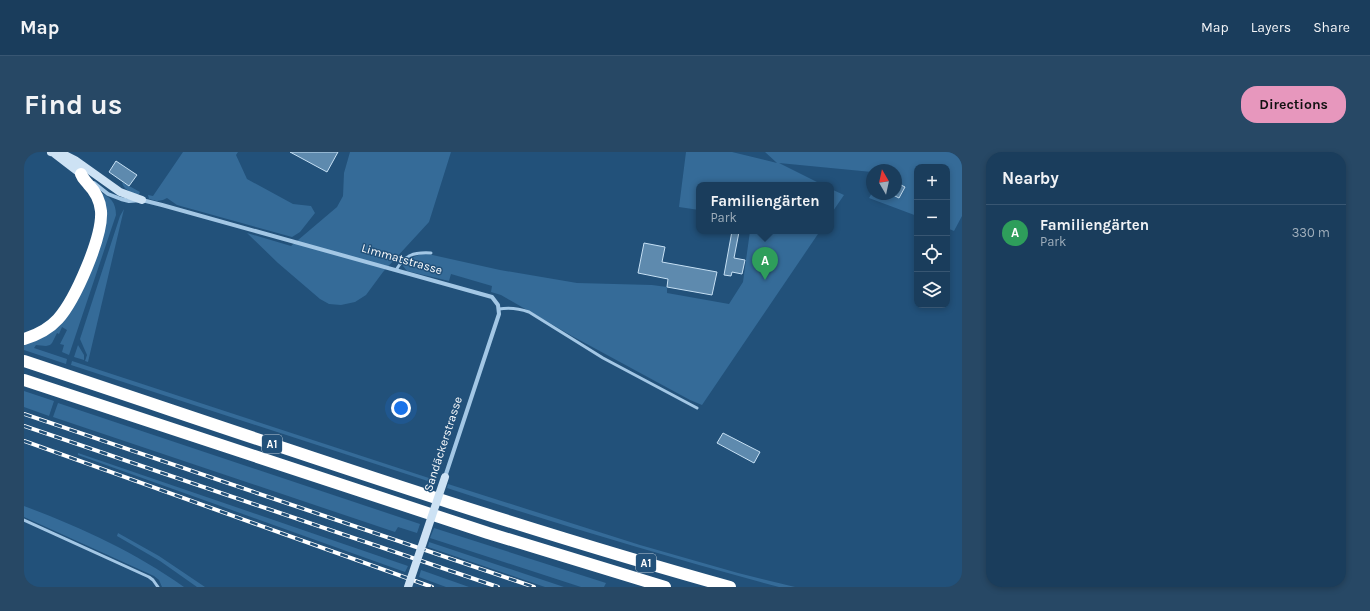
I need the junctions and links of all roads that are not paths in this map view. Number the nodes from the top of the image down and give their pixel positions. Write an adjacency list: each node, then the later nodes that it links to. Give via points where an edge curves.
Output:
1 (53, 153): 2 (main road); 3 (main road, via 75,160 120,192)
2 (81, 174): 3 (street, Limmatstrasse, via 114,197); 7 (highway, via 96,196 101,211 100,228 94,249 76,292 58,318 51,326)
3 (142, 200): 5 (street, Limmatstrasse)
4 (431, 253): 5 (lane, via 411,255 402,260)
5 (396, 270): 6 (street, Limmatstrasse, via 492,297)
6 (499, 308): 10 (lane, via 510,307 529,312 603,358); 11 (street, Sandäckerstrasse)
7 (24, 339)
8 (24, 361): 16 (highway, A1, via 493,516)
9 (24, 380): 15 (highway, A1, via 473,528)
10 (697, 408)
11 (445, 477): 14 (main road, Sandäckerstrasse, bridge)
12 (24, 520): 13 (lane, via 149,577)
13 (158, 587)
14 (408, 587)
15 (665, 587)
16 (730, 587)

